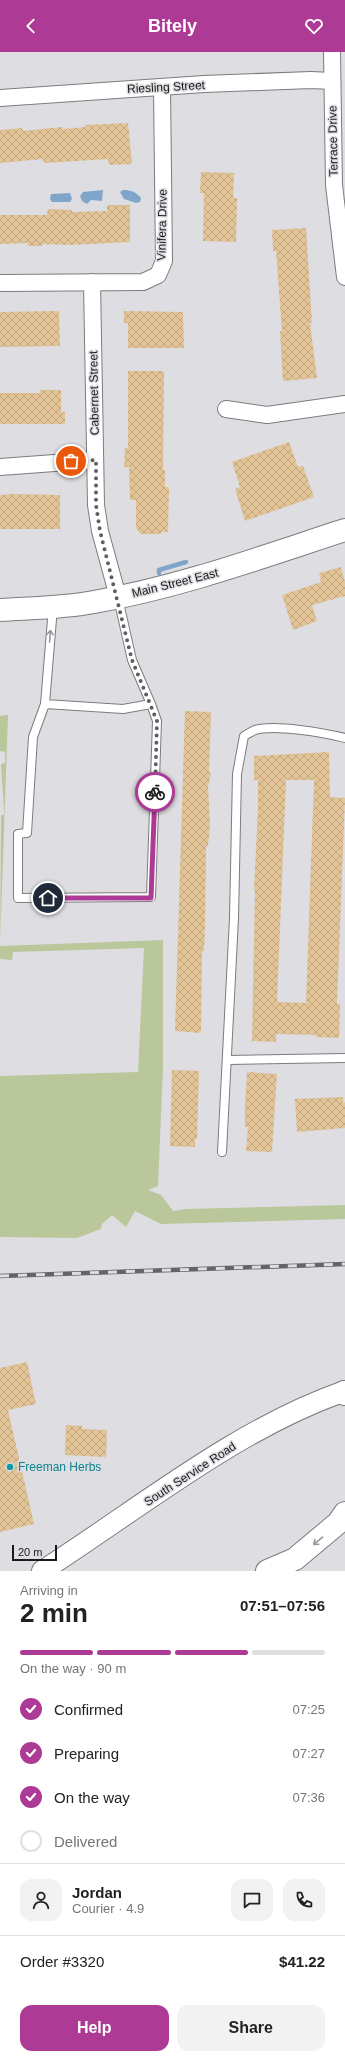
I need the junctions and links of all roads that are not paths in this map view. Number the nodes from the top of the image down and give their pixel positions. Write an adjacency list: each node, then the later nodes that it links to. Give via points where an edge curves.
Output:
1 (332, 52): 2 (street, Terrace Drive)
2 (332, 81): 3 (street, Riesling Street); 5 (street, Terrace Drive, via 334,185)
3 (162, 87): 4 (street, Riesling Street); 6 (street, Vinifera Drive, via 164,261 158,275 144,282)
4 (0, 98)
5 (345, 277)
6 (92, 282): 7 (street, Vinifera Drive); 10 (street, Cabernet Street)
7 (0, 283)
8 (345, 404): 9 (street, via 267,415)
9 (226, 409)
10 (96, 460): 11 (street); 13 (street, Cabernet Street, via 96,505 100,531)
11 (0, 467)
12 (345, 530): 13 (main road, Main Street East, via 236,567)
13 (118, 597): 14 (main road, Main Street East, via 93,603); 17 (lane, via 132,660)
14 (53, 606): 15 (main road, Main Street East); 16 (lane, one-way to 14)
15 (0, 610)
16 (45, 704): 17 (lane, via 123,709); 17 (lane, via 33,737 27,833 18,834 18,898 151,898 157,721)
17 (151, 704)
18 (345, 738): 20 (lane, via 319,731 269,728 256,730 244,736 237,774)
19 (345, 1058): 20 (lane)
20 (228, 1060): 21 (lane)
21 (222, 1152)
22 (345, 1392): 24 (street, South Service Road, via 312,1403 246,1436)
23 (345, 1513): 25 (main road, one-way to 25, via 338,1523 295,1559)
24 (42, 1571)
25 (267, 1571)

